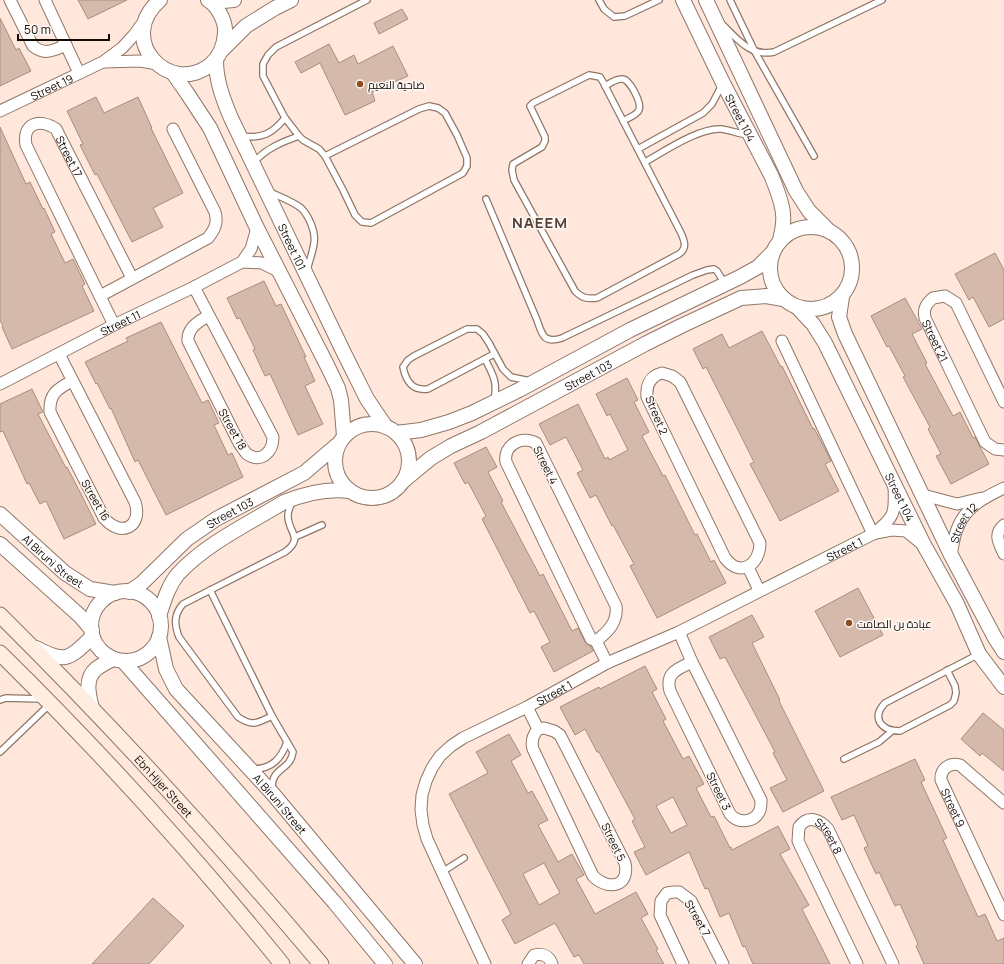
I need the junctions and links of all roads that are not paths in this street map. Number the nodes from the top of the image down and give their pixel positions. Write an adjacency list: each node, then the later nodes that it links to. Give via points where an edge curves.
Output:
1 (10, 0): 16 (street, via 37,50 50,52)
2 (45, 0): 16 (street)
3 (234, 0): 11 (street)
4 (291, 0): 18 (street, via 246,26)
5 (599, 0): 6 (lane, via 604,9 614,17 625,16)
6 (659, 0)
7 (683, 0): 23 (street, Street 104)
8 (706, 0): 14 (street, Street 104)
9 (730, 0): 17 (lane)
10 (882, 0): 17 (lane, via 774,52)
11 (210, 1): 18 (street, Street 101, via 222,16 226,32)
12 (365, 1): 26 (lane, via 276,47 268,55 263,64 263,76)
13 (155, 2): 15 (street)
14 (716, 19): 17 (lane, via 744,46); 40 (street, Street 104, via 796,191 809,211)
15 (145, 21): 19 (street, Street 19, via 122,48); 20 (street, via 143,36 147,51)
16 (66, 45): 21 (street)
17 (755, 52): 34 (lane)
18 (219, 54): 22 (street, via 204,70 188,74); 29 (street, Street 101, via 216,72 220,93)
19 (103, 62): 20 (street, Street 19, via 141,60); 21 (street, Street 19)
20 (156, 64): 22 (street)
21 (79, 73): 25 (street, Street 19)
22 (172, 73): 39 (street, Street 101, via 210,128)
23 (723, 83): 31 (street, Street 104); 32 (lane, via 708,109)
24 (605, 86): 27 (lane); 27 (lane, via 623,78 629,82 640,108 637,113); 35 (lane, via 600,77 588,75 533,103 530,110 545,141 542,147 513,164 512,170 514,180 575,291 582,298 597,298 684,250 684,240)
25 (0, 111)
26 (285, 118): 29 (lane, via 277,128 266,135 253,138); 30 (lane)
27 (623, 121): 32 (lane)
28 (173, 129): 46 (street, via 215,212 217,221 208,238)
29 (240, 136): 36 (street, Street 101)
30 (299, 136): 33 (lane); 36 (lane, via 267,149)
31 (750, 136): 35 (lane, via 722,129 711,130 700,133); 41 (street, Street 104, via 771,175 780,200 784,215)
32 (638, 149): 35 (lane)
33 (325, 156): 33 (lane, via 355,215 362,222 371,223 463,172 467,166 467,158 445,113 429,106)
34 (814, 156)
35 (645, 162)
36 (253, 164): 37 (street, Street 101)
37 (265, 189): 45 (street, Street 101); 45 (lane, via 290,201 301,209 309,220 314,242)
38 (486, 199): 47 (lane, via 542,334 546,338 562,338 707,270 717,271)
39 (257, 228): 43 (street, via 251,249); 44 (street, Street 101)
40 (827, 229): 41 (street, via 810,226 794,230); 50 (street, via 844,241 852,259 852,279)
41 (780, 240): 42 (street)
42 (773, 252): 47 (street, Street 103, via 758,267); 51 (street, via 770,268 773,285)
43 (242, 262): 44 (street, via 262,263); 48 (street, Street 11)
44 (280, 272): 65 (street, Street 101, via 338,388 343,411)
45 (306, 275): 64 (street, Street 101, via 367,399)
46 (132, 278): 49 (street); 49 (street, Street 17, via 56,129 44,123 33,124 25,135 26,145)
47 (726, 285): 60 (street, Street 103, via 671,309)
48 (194, 287): 53 (street, Street 18); 54 (street, Street 11)
49 (100, 296): 54 (street, Street 17)
50 (842, 297): 52 (street, via 828,306 813,310); 71 (street, Street 104, via 839,317 844,334)
51 (783, 299): 52 (street); 67 (street, Street 103, via 766,296 741,298 681,326 451,446 431,458)
52 (797, 307): 68 (street, Street 104, via 813,324 825,343)
53 (209, 316): 53 (street, Street 18, via 273,437 271,449 265,455 256,457 245,452 188,341 190,330)
54 (114, 325): 56 (street, Street 11)
55 (782, 341): 77 (street)
56 (59, 354): 59 (street, Street 16); 61 (street, Street 11)
57 (494, 354): 58 (lane); 58 (lane, via 483,334 477,329 467,329 414,356 403,367 407,379 413,386 424,390); 60 (lane, via 503,369 511,376)
58 (485, 359): 62 (lane, via 495,381)
59 (72, 381): 59 (street, Street 16, via 136,502 135,521 126,528 113,527 104,518 50,412 53,395)
60 (535, 382): 62 (street, Street 103)
61 (0, 384)
62 (494, 402): 64 (street, Street 103, via 449,422 421,430)
63 (1004, 402): 66 (street, Street 21, via 956,303 945,296 933,298 925,308 925,318 985,442 995,449)
64 (391, 430): 65 (street, via 378,424 363,424 348,431); 67 (street, via 404,441 410,456 408,471)
65 (341, 440): 70 (street, via 334,458 335,474); 86 (street, Street 103, via 304,473 216,519 187,539 142,583)
66 (1004, 450)
67 (403, 481): 70 (street, via 388,495 373,499 358,496)
68 (894, 485): 77 (street, Street 1, via 895,508 888,522); 80 (street, Street 104)
69 (1004, 488): 73 (street, Street 12)
70 (350, 491): 72 (street, Street 103, via 338,489)
71 (922, 495): 73 (street, Street 12, via 957,504); 82 (street, Street 104)
72 (294, 498): 78 (lane, via 288,515); 88 (street, Street 103, via 227,535 204,551 178,575 167,592)
73 (985, 498): 82 (street, Street 12, via 965,513 957,528)
74 (0, 514): 86 (street, Al Biruni Street, via 66,573 90,589)
75 (322, 525): 78 (lane)
76 (1004, 525): 81 (street, via 997,538)
77 (874, 534): 80 (street, Street 1, via 892,530 906,531); 85 (street, Street 1)
78 (295, 537): 84 (lane, via 293,545 285,552)
79 (0, 544): 90 (street, Al Biruni Street, via 80,616)
80 (924, 545): 96 (street, Street 104, via 957,604)
81 (1004, 554)
82 (951, 555): 94 (street, Street 104)
83 (748, 567): 83 (street, Street 2, via 756,561 760,543 680,382 667,374 654,376 647,386 646,397 725,558 738,567); 85 (street)
84 (210, 590): 106 (lane); 106 (lane, via 183,604 175,618 175,629 238,717 246,722 257,723)
85 (760, 590): 89 (street, Street 1)
86 (122, 592): 88 (street, via 142,596 152,604); 90 (street, via 103,600 95,610 91,623)
87 (0, 615): 93 (main road, Ebn Hijer Street)
88 (159, 616): 91 (street)
89 (679, 632): 98 (street, Street 3); 99 (street, Street 1)
90 (92, 634): 93 (street, via 80,649 68,657 52,657); 97 (street, via 104,654)
91 (159, 637): 97 (street, via 154,647 145,655 135,660); 112 (street, Al Biruni Street, via 166,669 176,689)
92 (596, 641): 92 (street, Street 4, via 610,628 617,612 616,606 536,443 532,440 514,443 506,452 506,462 591,639); 99 (street, Street 4)
93 (31, 645): 105 (main road, Ebn Hijer Street)
94 (1004, 652)
95 (0, 653): 103 (main road)
96 (979, 654): 100 (lane); 101 (street, Street 104)
97 (118, 660): 105 (street, via 95,669 89,679 88,690); 119 (street)
98 (692, 662): 98 (street, Street 3, via 673,671 668,681 670,691 730,814 741,821 752,819 760,810 761,800)
99 (607, 663): 104 (street, Street 1)
100 (947, 670): 108 (lane, via 956,693 956,698 950,705 900,731); 108 (lane, via 885,702 880,709 879,719 886,729)
101 (1004, 687)
102 (0, 700): 103 (lane, via 6,698)
103 (49, 701): 110 (lane); 121 (main road, via 169,830)
104 (527, 707): 107 (street); 116 (street, Street 1, via 463,738 440,756 432,768 422,795 421,810 427,838)
105 (92, 708): 122 (main road, Ebn Hijer Street, via 140,758)
106 (272, 716): 109 (lane)
107 (538, 729): 107 (street, Street 5, via 531,744 532,749 593,876 605,885 618,884 626,874 625,863 560,735 550,729)
108 (892, 731): 111 (lane, via 878,742)
109 (287, 742): 112 (lane, via 280,758 260,769); 113 (lane, via 293,752 292,758 274,778)
110 (0, 752)
111 (844, 759)
112 (250, 769): 113 (street, Al Biruni Street)
113 (273, 794): 118 (street, Al Biruni Street)
114 (1004, 803): 117 (street, Street 9, via 960,765 948,766 942,772 941,780)
115 (464, 858): 116 (lane)
116 (442, 872): 125 (street, Street 1)
117 (1004, 915)
118 (390, 935): 119 (street, via 385,947); 120 (street, Al Biruni Street)
119 (373, 949): 123 (street)
120 (406, 953): 123 (street, via 393,954); 124 (street, Al Biruni Street)
121 (282, 964)
122 (321, 964)
123 (386, 964)
124 (415, 964)
125 (484, 964)
126 (528, 964): 127 (street, via 534,955 539,954 547,956)
127 (552, 964)
128 (684, 964): 129 (street, Street 7, via 660,915 661,901 667,893 679,892 691,901)
129 (723, 964)
130 (857, 964): 131 (street, Street 8, via 798,841 800,827 808,819 822,823 828,829)
131 (893, 964)

